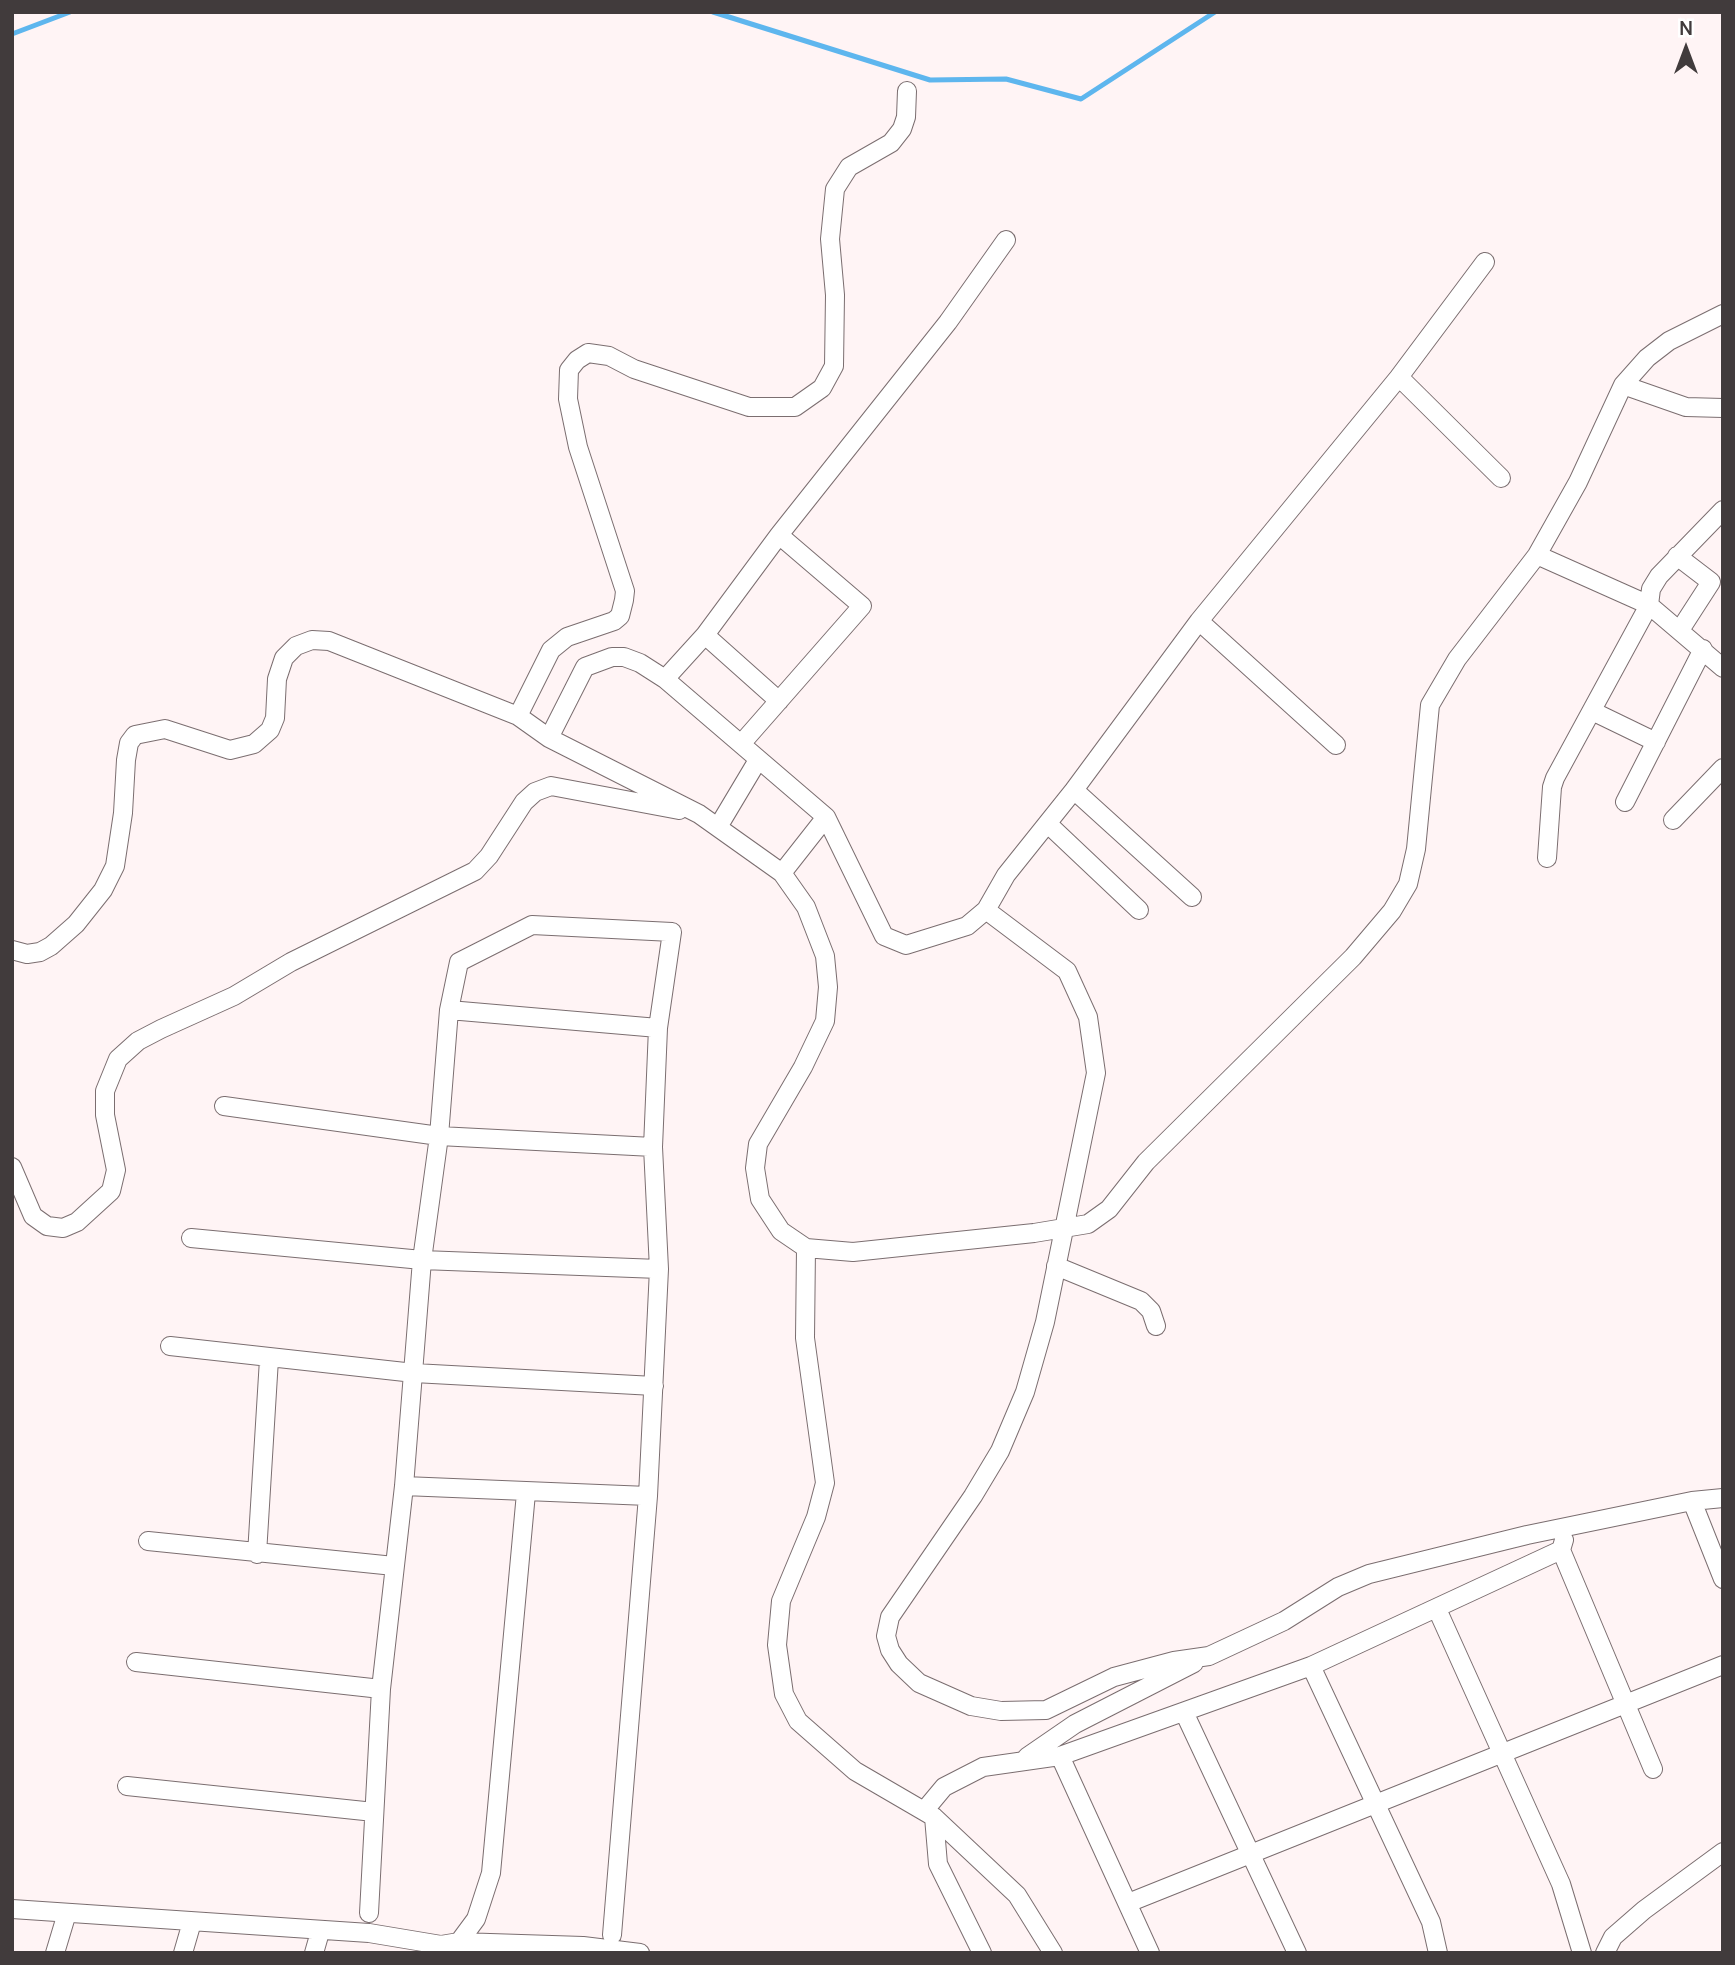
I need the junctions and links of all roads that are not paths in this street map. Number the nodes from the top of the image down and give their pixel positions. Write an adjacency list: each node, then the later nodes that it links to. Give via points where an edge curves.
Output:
1 (907, 91): 22 (street, via 902,129 891,143 849,167 835,189 830,239 834,366 822,388 795,407 749,407 634,369 609,356 588,353 569,370 568,399 578,447 625,591 624,600 614,621 567,637 551,650)
2 (1006, 240): 10 (street, via 948,322)
3 (1485, 262): 5 (street)
4 (1723, 314): 6 (street, via 1669,341)
5 (1399, 377): 8 (street); 14 (street)
6 (1623, 385): 7 (street, via 1686,407); 11 (street, via 1578,482)
7 (1723, 408)
8 (1500, 478)
9 (1723, 510): 12 (street)
10 (779, 535): 16 (street); 20 (street, via 862,606)
11 (1537, 555): 13 (street); 50 (street, via 1457,659 1430,705 1416,849 1408,884 1392,911 1353,957 1146,1162 1109,1209 1088,1224)
12 (1677, 556): 13 (street, via 1651,589); 15 (street, via 1711,582)
13 (1649, 605): 15 (street); 21 (street)
14 (1199, 621): 26 (street); 30 (street)
15 (1680, 630): 17 (street)
16 (705, 635): 19 (street); 20 (street)
17 (1703, 649): 18 (street); 24 (street)
18 (1723, 668)
19 (665, 680): 23 (street, via 624,657 585,667); 25 (street)
20 (779, 701): 25 (street)
21 (1592, 711): 24 (street); 38 (street, via 1552,787)
22 (518, 716): 23 (street); 43 (street, via 329,641 312,640 296,646 284,658 277,679 277,705 270,730 254,744 230,750 165,729 135,735 126,760 115,866 103,890 51,946 40,953)
23 (549, 738): 28 (street)
24 (1656, 742): 32 (street)
25 (741, 744): 27 (street)
26 (1336, 745)
27 (758, 760): 34 (street); 37 (street)
28 (604, 763): 31 (street); 33 (street)
29 (1723, 768): 35 (street)
30 (1074, 790): 36 (street); 40 (street)
31 (590, 792): 33 (street); 49 (street, via 551,786 535,792 475,871 138,1041 118,1059 105,1091 116,1170 111,1191 77,1223 63,1228 47,1226 33,1216)
32 (1625, 802)
33 (699, 814): 37 (street)
34 (826, 817): 39 (street); 41 (street, via 884,936 893,942 906,945 939,937 967,926)
35 (1673, 820)
36 (1048, 824): 41 (street, via 1006,875); 42 (street)
37 (719, 828): 39 (street)
38 (1547, 858)
39 (782, 873): 52 (street, via 806,907 825,956 825,1021 758,1144 755,1168 760,1199 781,1231)
40 (1192, 897)
41 (986, 910): 50 (street, via 1067,971 1088,1017 1096,1073)
42 (1139, 910)
43 (12, 950)
44 (449, 1010): 45 (street); 45 (street, via 459,962 532,925 672,932); 47 (street)
45 (657, 1028): 48 (street)
46 (224, 1107): 47 (street)
47 (439, 1136): 48 (street); 53 (street)
48 (653, 1147): 55 (street)
49 (12, 1167)
50 (1064, 1229): 52 (street, via 853,1252); 54 (street)
51 (191, 1238): 53 (street)
52 (806, 1248): 87 (street, via 805,1338 825,1483 781,1601 777,1645 784,1694 798,1721 855,1770)
53 (422, 1260): 55 (street); 59 (street)
54 (1056, 1266): 56 (street, via 1141,1301); 73 (street, via 1045,1322 1011,1427 973,1496 890,1617 886,1636 890,1650 919,1683 971,1706 1001,1711 1046,1710 1114,1677)
55 (659, 1269): 60 (street)
56 (1156, 1326)
57 (170, 1346): 58 (street)
58 (270, 1359): 59 (street); 69 (street)
59 (414, 1373): 60 (street); 61 (street)
60 (654, 1386): 63 (street)
61 (404, 1486): 62 (street); 70 (street)
62 (526, 1493): 63 (street); 97 (street, via 491,1873 476,1919)
63 (648, 1496): 96 (street)
64 (1723, 1498): 65 (street)
65 (1692, 1501): 66 (street); 71 (street)
66 (1567, 1527): 68 (street); 73 (street, via 1369,1574)
67 (148, 1541): 69 (street)
68 (1561, 1550): 72 (street); 78 (street)
69 (257, 1554): 70 (street)
70 (394, 1566): 77 (street)
71 (1723, 1579)
72 (1437, 1609): 76 (street); 80 (street)
73 (1209, 1656): 82 (street, via 1086,1718)
74 (136, 1662): 77 (street)
75 (1723, 1665): 78 (street)
76 (1311, 1666): 79 (street); 85 (street)
77 (381, 1689): 86 (street)
78 (1627, 1703): 80 (street); 83 (street)
79 (1184, 1712): 81 (street); 89 (street)
80 (1503, 1752): 85 (street); 109 (street, via 1561,1884)
81 (1060, 1756): 82 (street); 90 (street)
82 (1024, 1759): 87 (street, via 983,1767 944,1787)
83 (1653, 1769)
84 (127, 1786): 86 (street)
85 (1377, 1802): 89 (street); 108 (street, via 1431,1922)
86 (374, 1812): 93 (street)
87 (929, 1814): 104 (street, via 938,1864); 105 (street, via 1017,1895)
88 (1723, 1852): 110 (street, via 1644,1910 1613,1937)
89 (1251, 1853): 90 (street); 107 (street)
90 (1128, 1903): 106 (street)
91 (12, 1909): 92 (street)
92 (67, 1913): 94 (street); 100 (street)
93 (369, 1913)
94 (192, 1922): 95 (street); 101 (street)
95 (320, 1932): 98 (street, via 369,1933); 102 (street)
96 (611, 1935)
97 (459, 1942): 98 (street); 99 (street)
98 (440, 1949)
99 (582, 1950): 103 (street)
100 (55, 1953)
101 (183, 1953)
102 (314, 1953)
103 (639, 1953)
104 (982, 1953)
105 (1053, 1953)
106 (1150, 1953)
107 (1297, 1953)
108 (1438, 1953)
109 (1582, 1953)
110 (1605, 1953)

